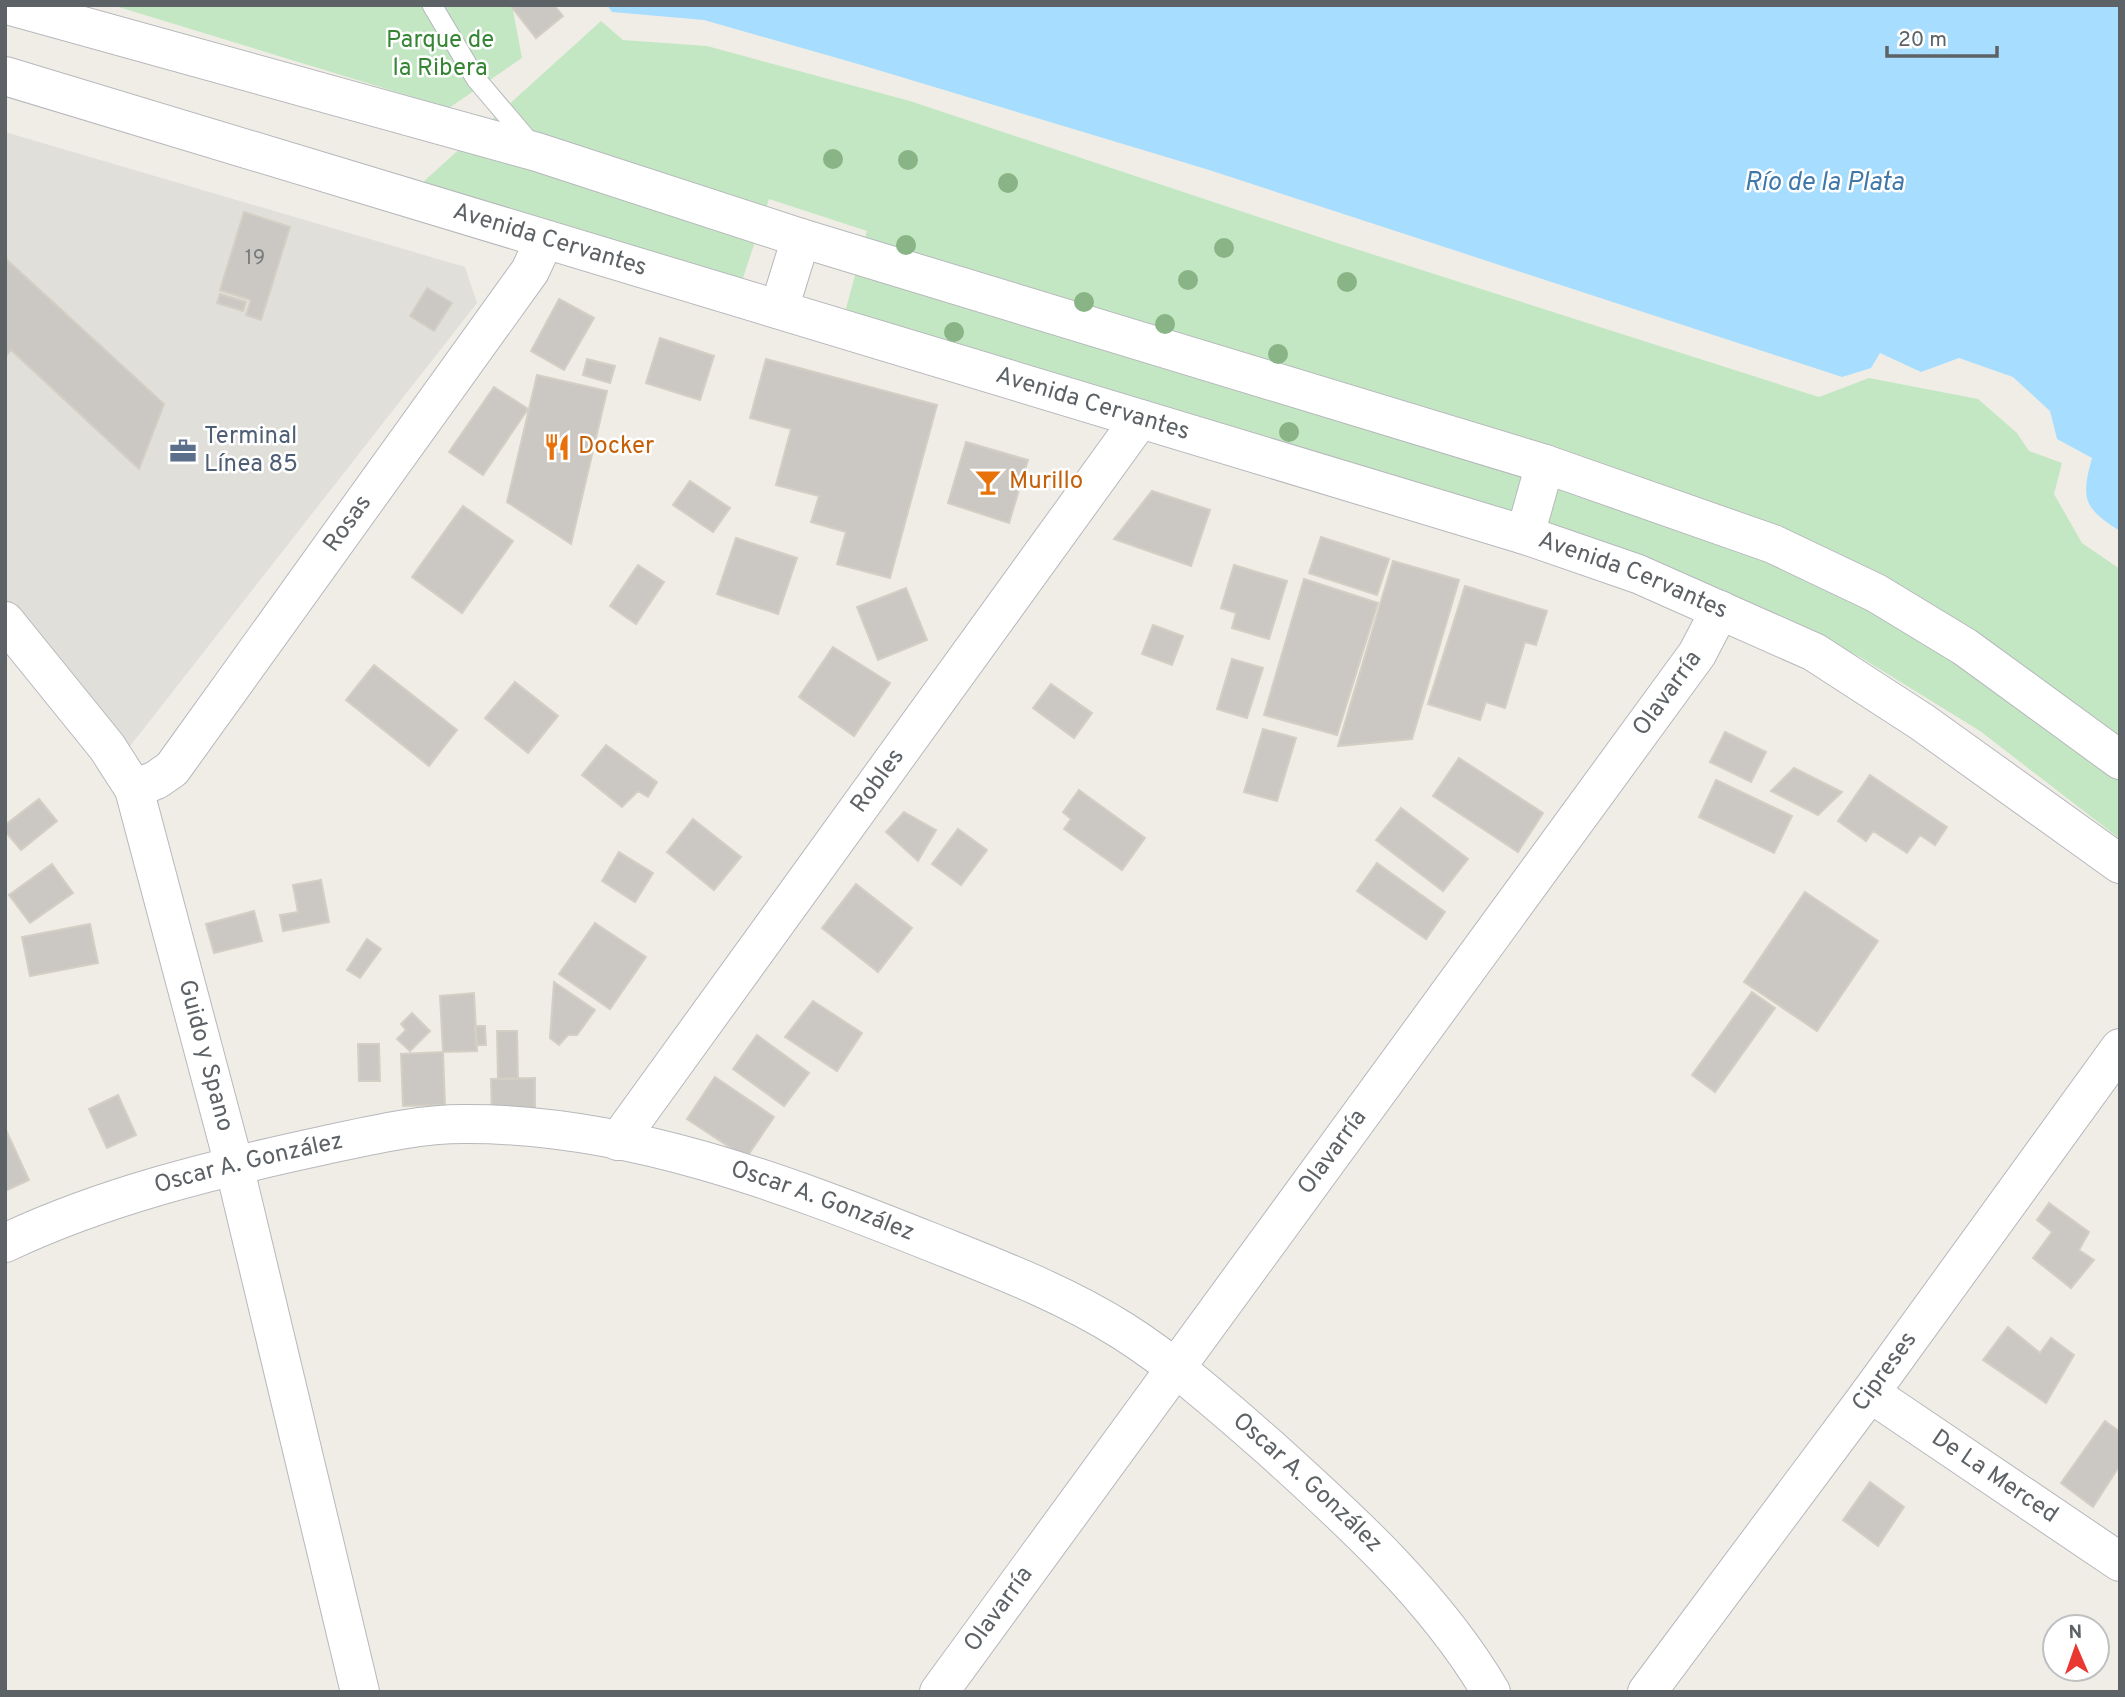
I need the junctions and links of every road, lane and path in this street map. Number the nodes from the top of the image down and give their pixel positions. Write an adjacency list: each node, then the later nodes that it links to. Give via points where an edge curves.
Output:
1 (7, 5): 4 (street)
2 (432, 5): 4 (lane, via 476,79)
3 (5, 76): 6 (street, Avenida Cervantes)
4 (537, 152): 5 (street)
5 (801, 238): 7 (street); 9 (street)
6 (544, 241): 7 (street, Avenida Cervantes); 14 (street, Rosas, via 530,271 172,769)
7 (779, 309): 8 (street, Avenida Cervantes)
8 (1140, 419): 10 (street, Avenida Cervantes); 17 (street, Robles)
9 (1545, 464): 10 (street); 13 (street, via 1773,544 1876,593 1965,647)
10 (1524, 536): 11 (street, Avenida Cervantes, via 1638,574)
11 (1720, 610): 15 (street, Avenida Cervantes, via 1814,652 1922,722); 20 (street, Olavarría, via 1688,665)
12 (5, 621): 14 (street, Guido y Spano, via 107,747)
13 (2120, 760)
14 (134, 789): 18 (street, Guido y Spano)
15 (2120, 864)
16 (2120, 1048): 21 (street, Cipreses)
17 (618, 1141): 18 (street, Oscar A. González, via 463,1124 389,1132); 20 (street, Oscar A. González, via 725,1166 847,1208 1038,1285 1123,1331)
18 (234, 1165): 19 (street, Oscar A. González, via 39,1227); 23 (street, Guido y Spano)
19 (5, 1243)
20 (1175, 1368): 24 (street, Olavarría); 25 (street, Oscar A. González, via 1326,1499 1424,1601)
21 (1870, 1393): 22 (street, De La Merced); 26 (street, Cipreses)
22 (2120, 1562)
23 (360, 1692)
24 (939, 1692)
25 (1491, 1692)
26 (1647, 1692)

